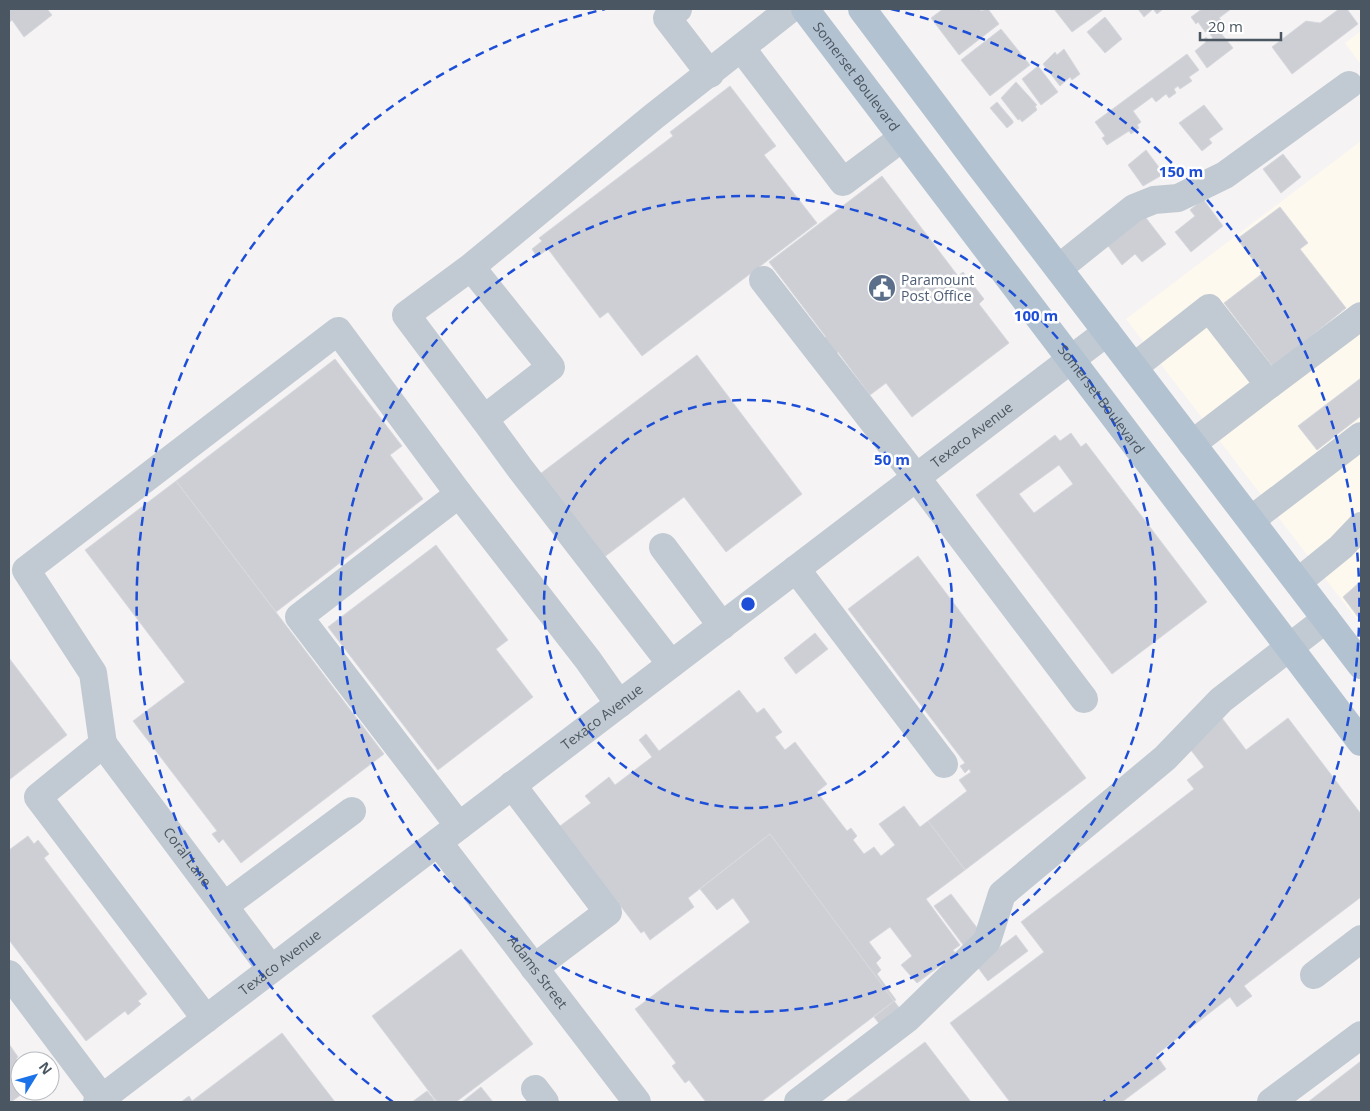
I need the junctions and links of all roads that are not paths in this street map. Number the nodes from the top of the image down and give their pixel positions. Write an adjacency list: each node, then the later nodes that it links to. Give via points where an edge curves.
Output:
1 (790, 9): 5 (street)
2 (805, 9): 8 (main road, Somerset Boulevard)
3 (862, 9): 10 (main road)
4 (668, 12): 6 (street)
5 (742, 49): 6 (street); 8 (street, via 843,182)
6 (710, 74): 9 (street)
7 (1349, 85): 10 (street, via 1225,175 1178,198 1154,200 1134,208)
8 (902, 138): 14 (main road, Somerset Boulevard)
9 (471, 267): 17 (street, via 406,315); 17 (street, via 551,367)
10 (1059, 268): 13 (main road)
11 (763, 280): 20 (street)
12 (1361, 316): 16 (street)
13 (1107, 332): 14 (street, Texaco Avenue); 15 (main road)
14 (1070, 360): 20 (street, Texaco Avenue); 29 (main road, Somerset Boulevard)
15 (1134, 367): 16 (street, via 1209,308); 19 (main road)
16 (1269, 386): 19 (street)
17 (484, 419): 30 (street)
18 (1361, 436): 22 (street)
19 (1192, 444): 22 (main road)
20 (916, 477): 25 (street, Texaco Avenue); 32 (street)
21 (459, 494): 33 (street, via 588,660); 35 (street, via 338,330 26,570 93,673); 39 (street, via 299,618)
22 (1251, 520): 26 (main road)
23 (1361, 526): 26 (street)
24 (662, 547): 28 (street)
25 (796, 569): 28 (street, Texaco Avenue); 36 (street)
26 (1298, 582): 27 (main road)
27 (1326, 618): 29 (street); 31 (main road)
28 (722, 626): 30 (street, Texaco Avenue)
29 (1288, 647): 34 (main road, Somerset Boulevard); 51 (street, via 1221,700 1165,758 1002,894 987,941 908,1018)
30 (671, 664): 33 (street, Texaco Avenue)
31 (1361, 665)
32 (1084, 699)
33 (618, 704): 37 (street, Texaco Avenue)
34 (1361, 742)
35 (103, 744): 41 (street, Coral Lane); 47 (street, via 38,797)
36 (944, 764)
37 (512, 785): 39 (street, Texaco Avenue); 43 (street, via 608,912)
38 (352, 811): 41 (street)
39 (459, 826): 40 (street, Texaco Avenue)
40 (438, 842): 43 (street, Adams Street); 44 (street, Texaco Avenue)
41 (224, 906): 44 (street, Coral Lane)
42 (1361, 938): 46 (street)
43 (534, 968): 50 (street, Adams Street)
44 (271, 969): 47 (street, Texaco Avenue)
45 (9, 974): 49 (street)
46 (1314, 975)
47 (206, 1019): 49 (street, Texaco Avenue)
48 (1361, 1035): 52 (street)
49 (100, 1100)
50 (637, 1102)
51 (798, 1102)
52 (1271, 1102)

